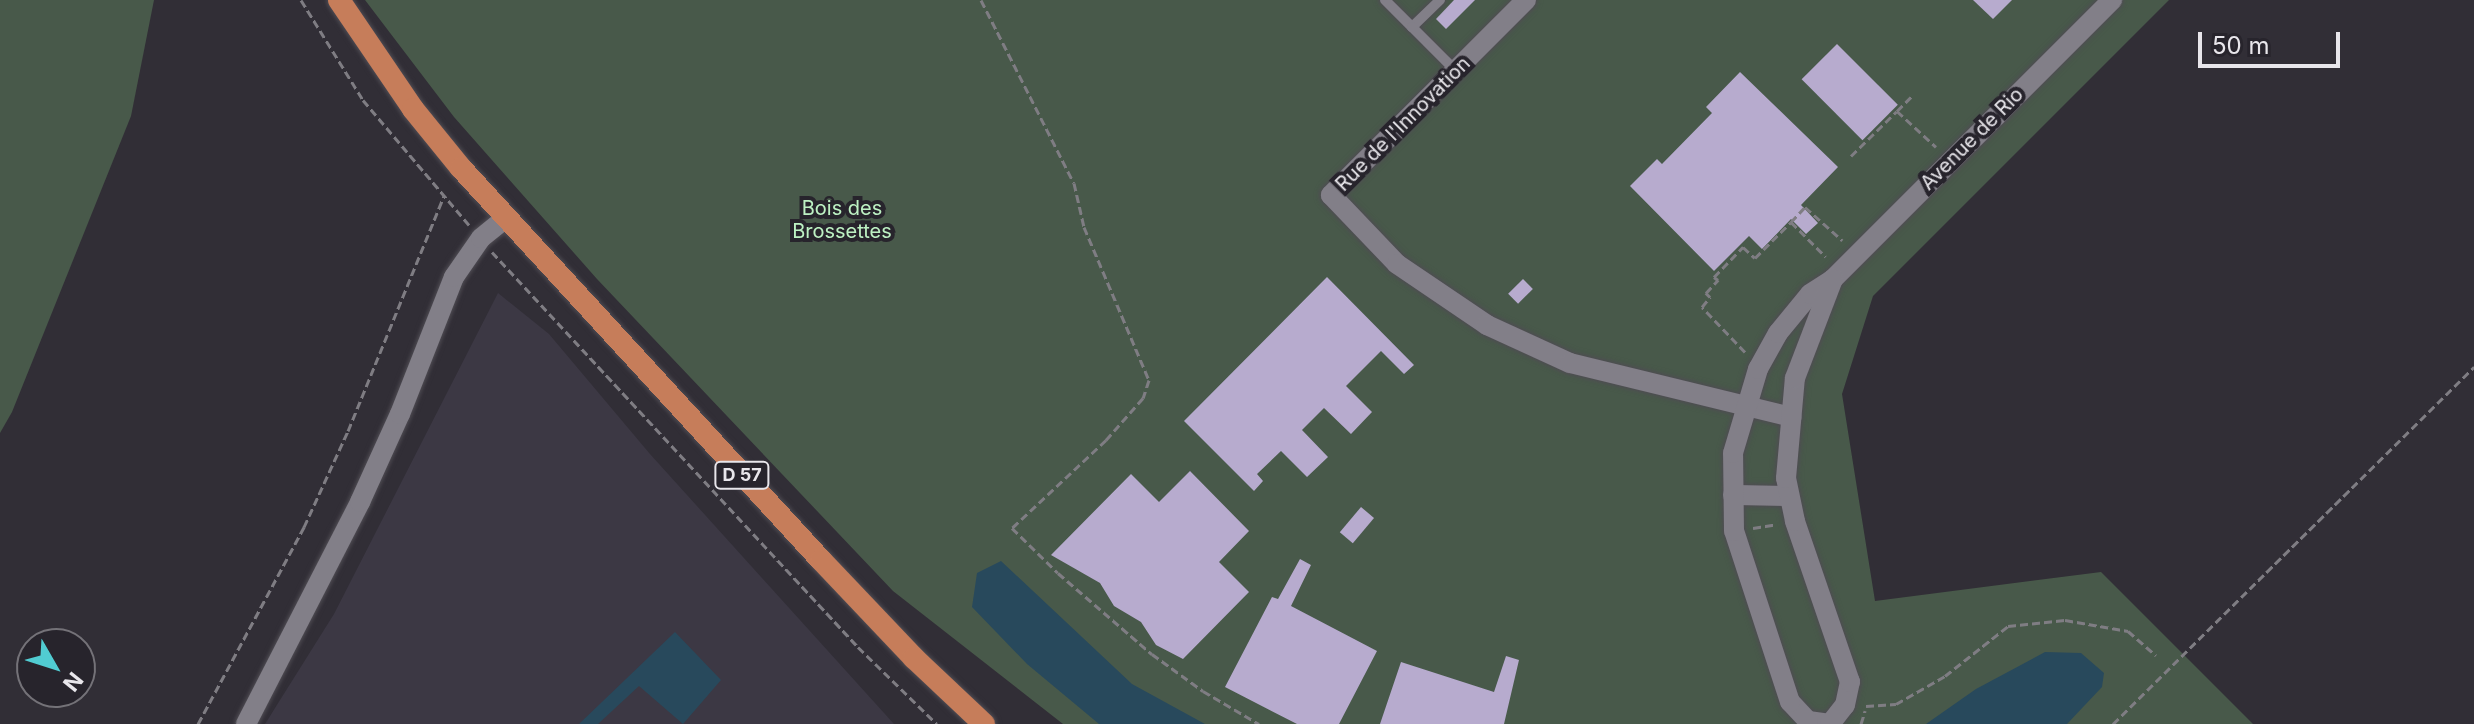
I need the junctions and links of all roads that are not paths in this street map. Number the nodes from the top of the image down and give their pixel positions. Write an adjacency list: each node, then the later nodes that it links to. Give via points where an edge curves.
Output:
1 (339, 0): 8 (main road, D 57, via 413,109)
2 (1385, 0): 6 (lane)
3 (1440, 0): 6 (lane)
4 (1526, 0): 7 (street, Rue de l'Innovation)
5 (2112, 0): 9 (street, Avenue de Rio)
6 (1412, 27): 7 (lane)
7 (1456, 71): 10 (street, Rue de l'Innovation, via 1331,195 1397,264 1487,325 1570,363)
8 (506, 218): 14 (street, via 481,238 454,277 360,502); 15 (main road, D 57, via 842,582)
9 (1830, 269): 10 (street, Avenue de Rio, via 1778,333); 11 (street, Avenue de Rio, via 1795,378)
10 (1737, 403): 11 (street); 12 (street, Avenue de Rio)
11 (1791, 417): 13 (street, Avenue de Rio)
12 (1733, 495): 13 (street); 16 (street, Avenue de Rio, via 1734,531 1790,702 1808,721)
13 (1789, 496): 16 (street, Avenue de Rio, via 1850,682 1845,705)
14 (246, 724)
15 (984, 724)
16 (1830, 724)

